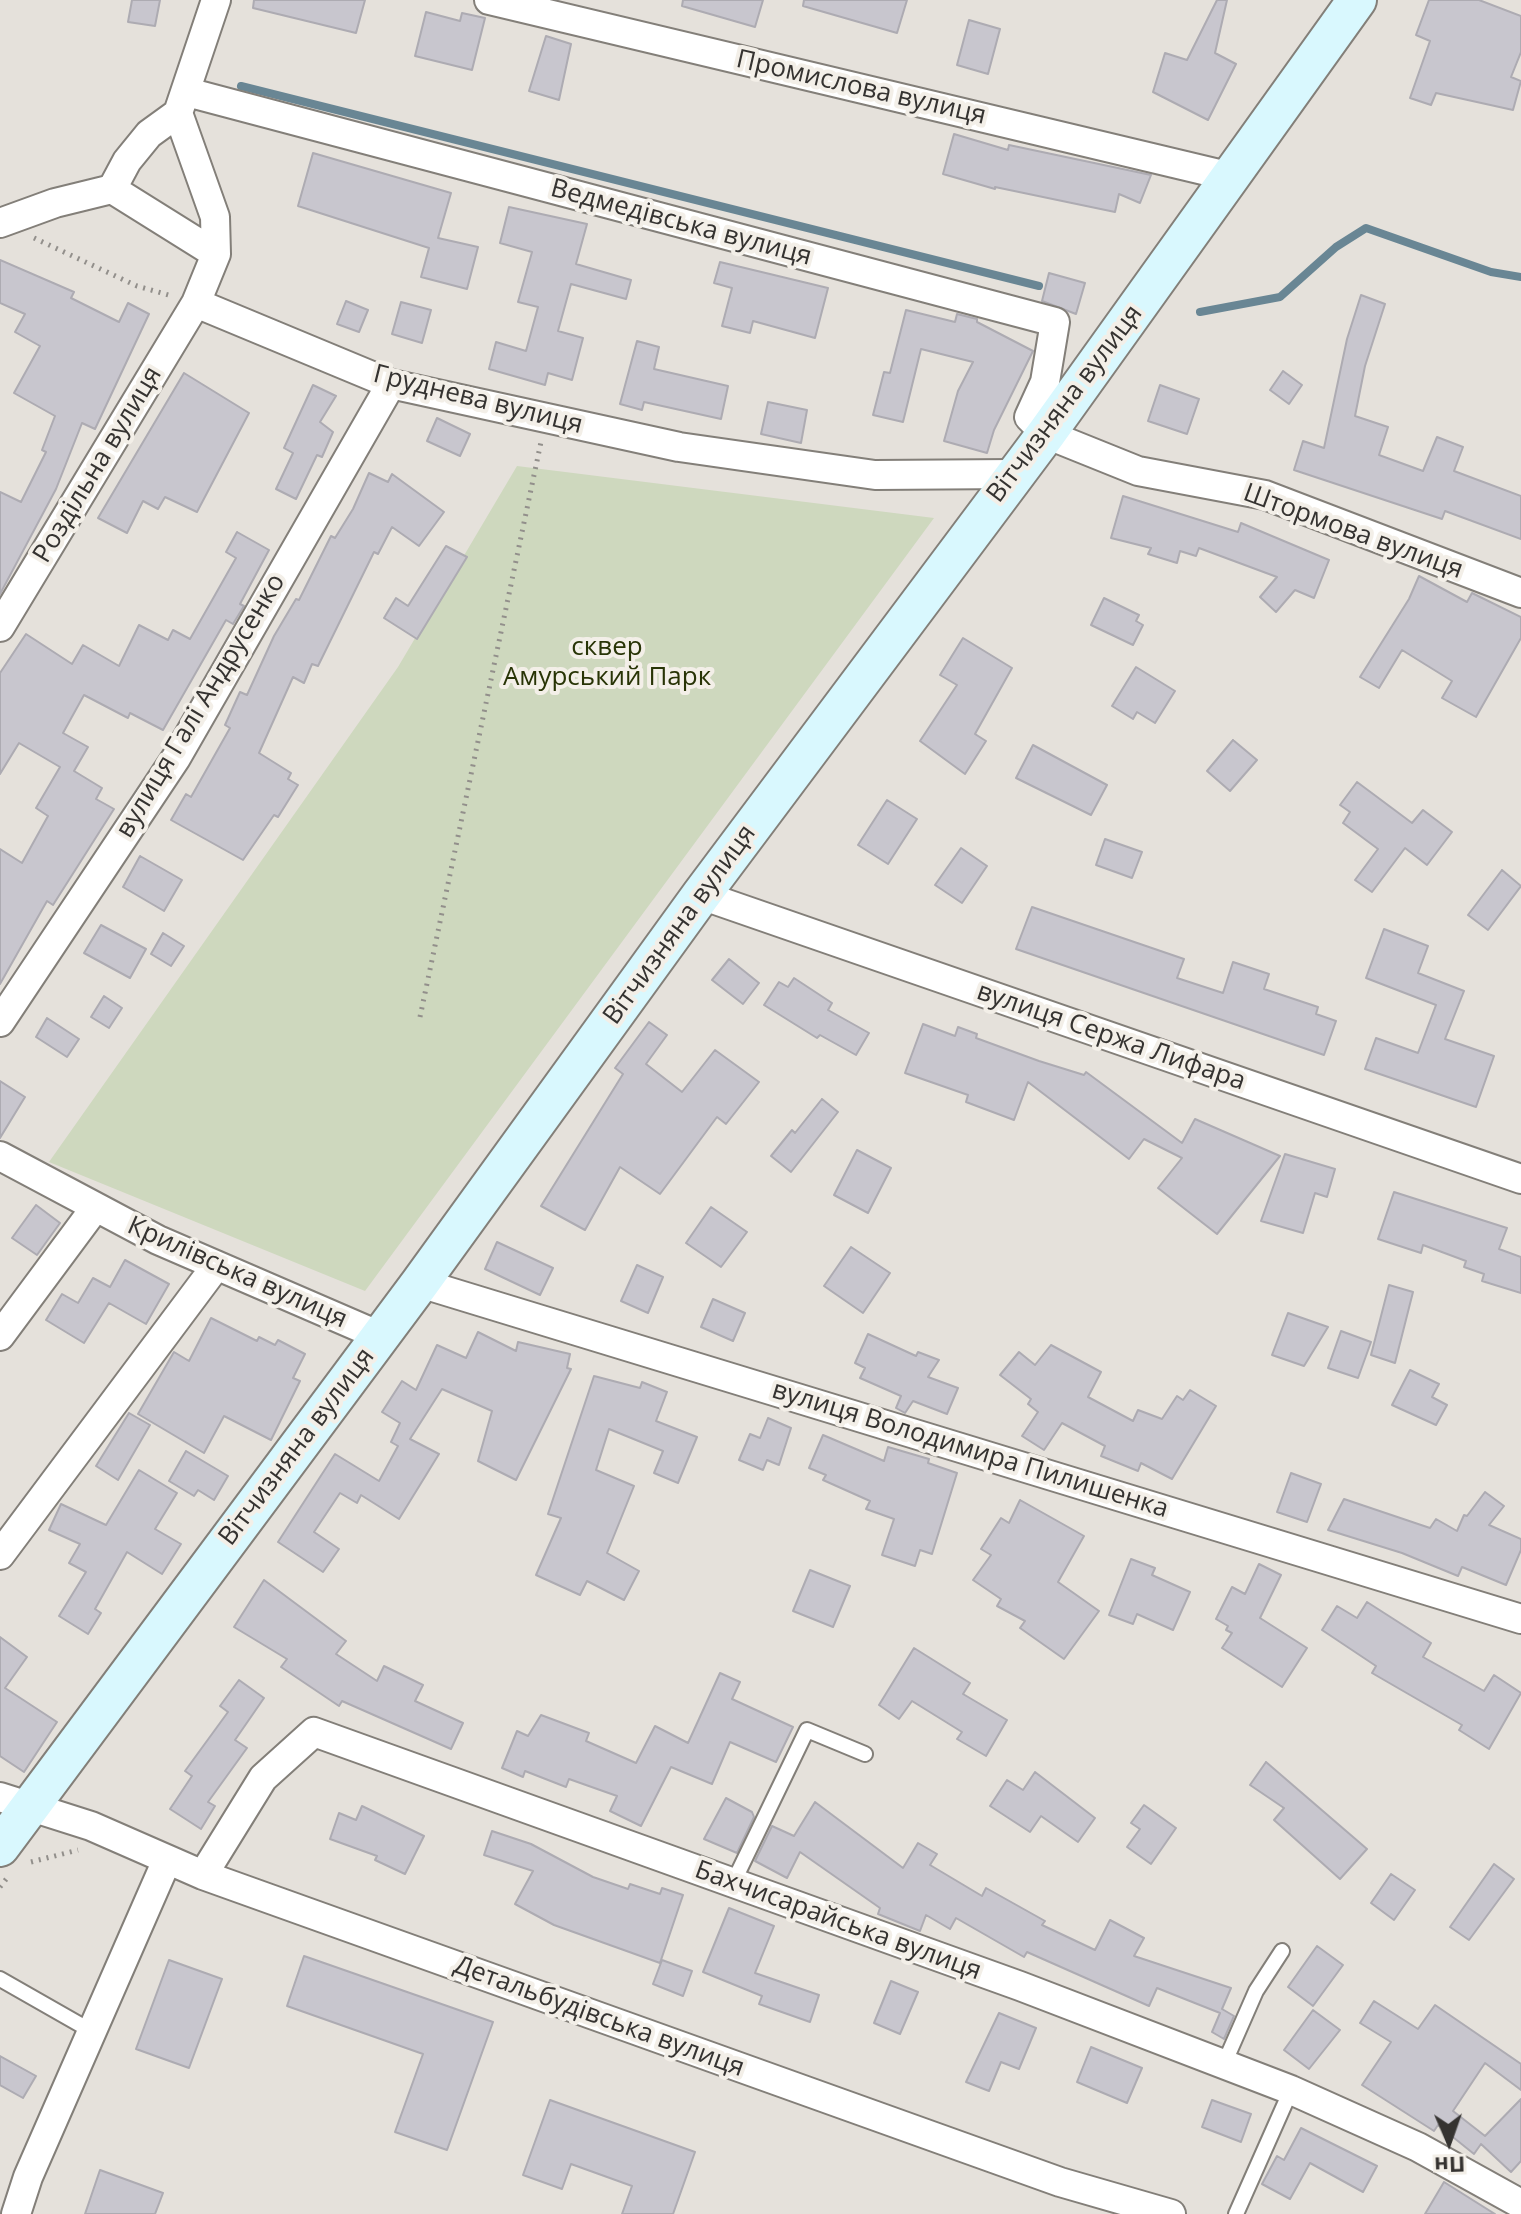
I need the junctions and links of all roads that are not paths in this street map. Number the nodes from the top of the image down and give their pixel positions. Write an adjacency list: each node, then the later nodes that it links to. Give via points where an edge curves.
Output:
1 (216, 0): 4 (street)
2 (489, 0): 5 (street, Промислова вулиця)
3 (1357, 0): 5 (street, Вітчизняна вулиця)
4 (182, 102): 6 (street, via 127,161); 8 (street, via 215,217); 11 (street, Ведмедівська вулиця, via 1055,322 1045,382 1029,417)
5 (1232, 177): 11 (street, Вітчизняна вулиця)
6 (112, 189): 7 (street); 8 (street)
7 (0, 223)
8 (216, 254): 9 (street)
9 (196, 303): 10 (street, Груднева вулиця); 14 (street, Роздільна вулиця)
10 (391, 384): 12 (street, Груднева вулиця, via 679,447 875,475); 16 (street, вулиця Галі Андрусенко, via 176,758)
11 (1046, 434): 12 (street, Вітчизняна вулиця); 13 (street, Штормова вулиця, via 1138,471 1265,495)
12 (1013, 474): 15 (street, Вітчизняна вулиця)
13 (1521, 593)
14 (0, 627)
15 (701, 895): 18 (street, вулиця Сержа Лифара); 21 (street, Вітчизняна вулиця)
16 (0, 1022)
17 (0, 1156): 19 (street, Крилівська вулиця)
18 (1521, 1179)
19 (95, 1208): 20 (street, Крилівська вулиця); 22 (street, Крилівська вулиця)
20 (216, 1266): 23 (street, Крилівська вулиця); 24 (street)
21 (420, 1283): 23 (street, Вітчизняна вулиця); 25 (street, вулиця Володимира Пилишенка)
22 (0, 1336)
23 (380, 1336): 27 (street, Вітчизняна вулиця)
24 (0, 1555)
25 (1521, 1619)
26 (865, 1754): 31 (lane, via 807,1730)
27 (16, 1803): 28 (street, Вітчизняна вулиця); 29 (street, Детальбудівська вулиця, via 91,1826)
28 (0, 1847)
29 (167, 1860): 30 (street, Детальбудівська вулиця); 34 (street)
30 (203, 1875): 31 (street, Бахчисарайська вулиця, via 263,1778 314,1732); 38 (street, Детальбудівська вулиця)
31 (733, 1883): 35 (street, Бахчисарайська вулиця)
32 (1282, 1951): 35 (lane, via 1256,1991)
33 (0, 1979): 34 (lane)
34 (93, 2032): 39 (street)
35 (1224, 2064): 36 (street, Бахчисарайська вулиця)
36 (1291, 2090): 37 (street, Бахчисарайська вулиця, via 1418,2147); 40 (lane)
37 (1521, 2204)
38 (1153, 2212)
39 (16, 2214)
40 (1236, 2214)

